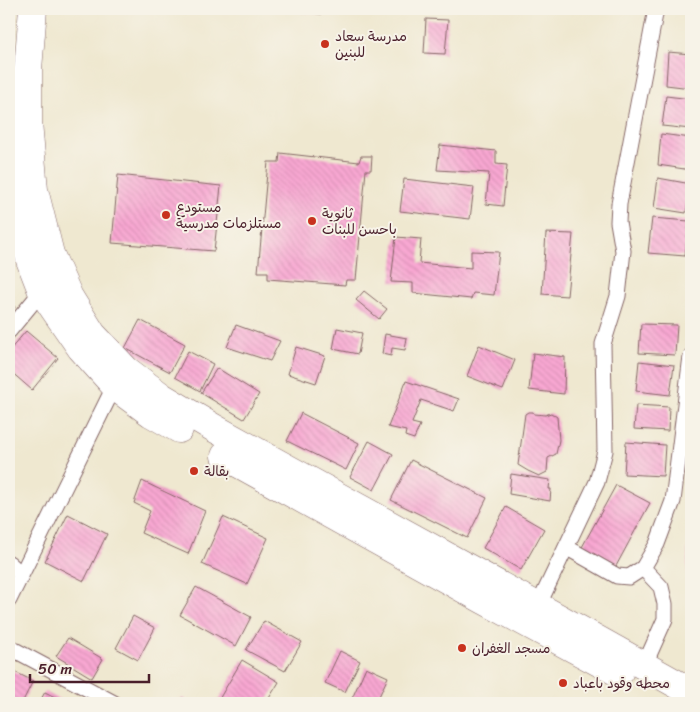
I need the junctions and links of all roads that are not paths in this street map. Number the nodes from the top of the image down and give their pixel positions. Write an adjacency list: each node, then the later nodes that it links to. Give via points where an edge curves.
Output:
1 (15, 9): 4 (highway)
2 (33, 9): 17 (highway, via 28,122 34,190 50,254 69,297 92,334 126,370 162,397)
3 (656, 9): 12 (street, via 619,204 618,222 623,251 618,296 603,344 605,451 597,482)
4 (9, 102)
5 (9, 132): 7 (highway, via 14,195)
6 (9, 238): 7 (street)
7 (30, 260): 8 (highway)
8 (42, 291): 9 (street); 11 (highway, via 81,348)
9 (9, 331)
10 (691, 356): 14 (street, via 673,501)
11 (117, 388): 15 (street, via 109,397); 22 (highway, via 151,413 210,448)
12 (566, 547): 14 (street, via 617,576 630,577); 17 (street)
13 (9, 564): 15 (street)
14 (643, 568): 19 (street, via 660,587 665,604 665,619)
15 (21, 574): 16 (street)
16 (9, 600)
17 (538, 606): 19 (highway)
18 (9, 647): 21 (street)
19 (644, 666): 20 (highway)
20 (691, 692)
21 (114, 703)
22 (676, 703)

